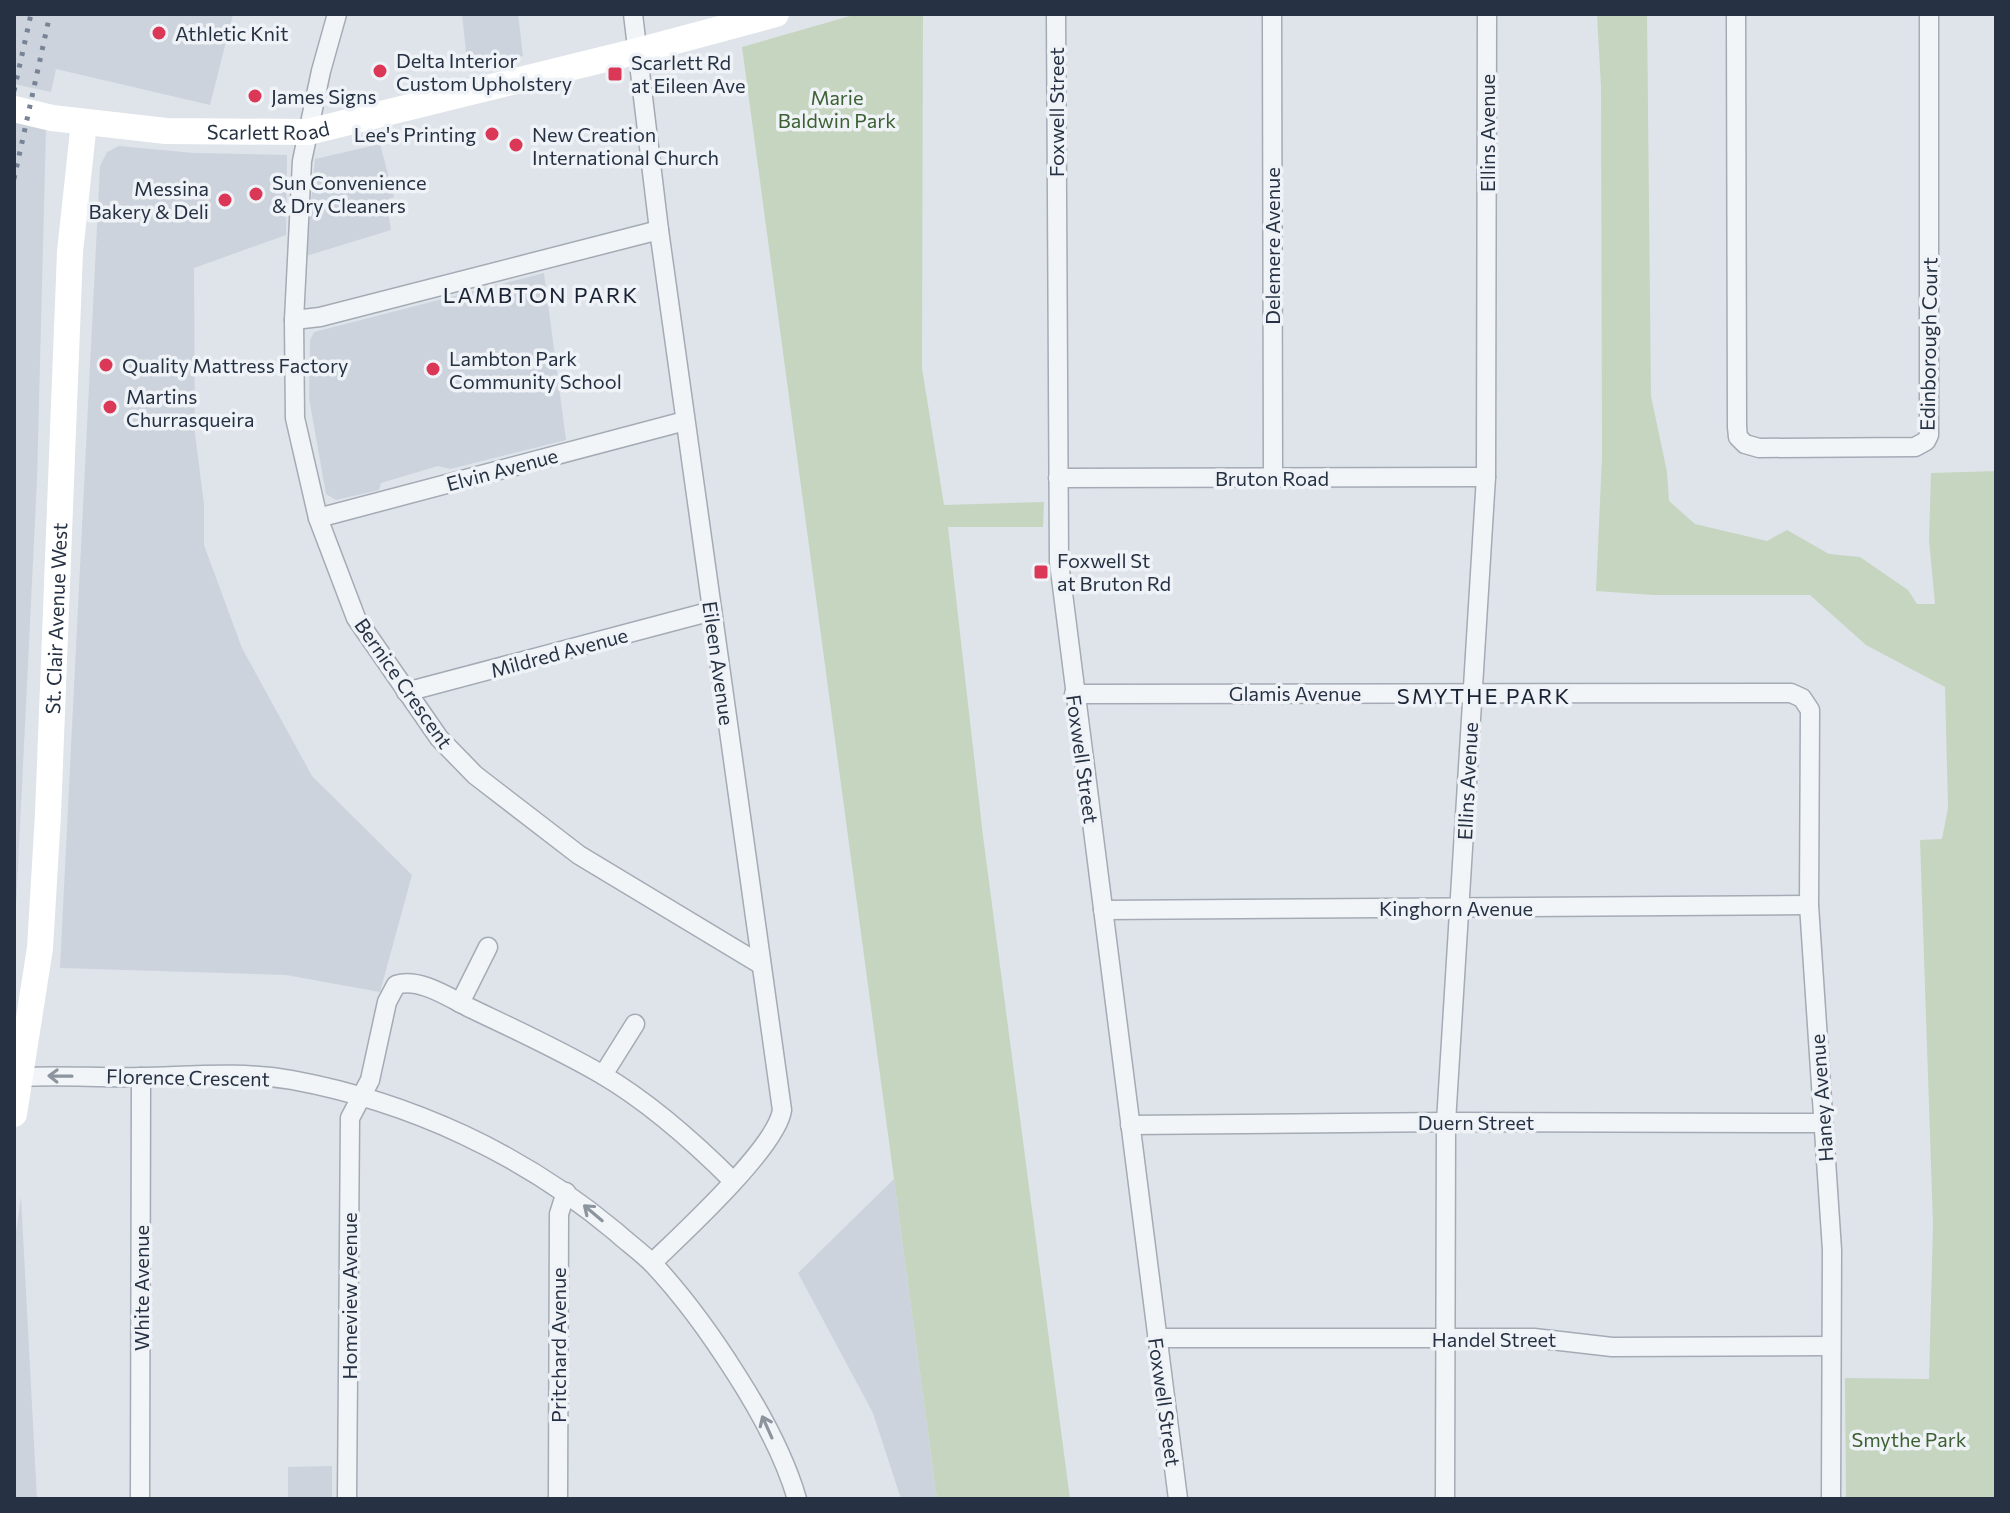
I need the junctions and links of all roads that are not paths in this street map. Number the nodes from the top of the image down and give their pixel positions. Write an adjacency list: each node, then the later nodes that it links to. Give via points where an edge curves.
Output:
1 (337, 14): 13 (street, Bernice Crescent)
2 (633, 14): 9 (street, Eileen Avenue)
3 (776, 14): 9 (main road, Scarlett Road)
4 (1056, 14): 18 (street, Foxwell Street)
5 (1272, 14): 19 (street, Delemere Avenue)
6 (1487, 14): 17 (street, Ellins Avenue)
7 (1736, 14): 8 (street, Edinborough Court, via 1737,427 1745,444 1759,448 1915,447 1929,435)
8 (1929, 14)
9 (638, 51): 13 (main road, Scarlett Road); 14 (street, Eileen Avenue)
10 (14, 95): 12 (main road, Scarlett Road, via 55,105)
11 (14, 109): 12 (main road, Scarlett Road)
12 (84, 122): 13 (main road, Scarlett Road, via 166,131); 34 (main road, St. Clair Avenue West, via 70,252 41,933)
13 (308, 132): 15 (street, Bernice Crescent)
14 (659, 230): 15 (street); 16 (street, Eileen Avenue)
15 (294, 320): 20 (street, Bernice Crescent, via 295,418)
16 (685, 421): 20 (street, Elvin Avenue); 21 (street, Eileen Avenue)
17 (1486, 477): 19 (street, Bruton Road); 23 (street, Ellins Avenue)
18 (1058, 478): 19 (street, Bruton Road); 24 (street, Foxwell Street, via 1059,562)
19 (1273, 478)
20 (318, 518): 22 (street, Bernice Crescent, via 356,618)
21 (712, 611): 22 (street, Mildred Avenue); 30 (street, Eileen Avenue)
22 (406, 692): 30 (street, Bernice Crescent, via 439,738 509,802 579,855)
23 (1472, 692): 24 (street, Glamis Avenue); 25 (street, Glamis Avenue, via 1791,693); 27 (street, Ellins Avenue)
24 (1074, 694): 28 (street, Foxwell Street)
25 (1802, 698): 26 (street, Haney Avenue, via 1810,710)
26 (1809, 905): 27 (street, Kinghorn Avenue); 39 (street, Haney Avenue)
27 (1460, 908): 28 (street, Kinghorn Avenue); 38 (street, Ellins Avenue)
28 (1103, 910): 40 (street, Foxwell Street)
29 (488, 947): 31 (street)
30 (760, 964): 41 (street, Eileen Avenue, via 782,1114 772,1137)
31 (460, 1003): 33 (street); 36 (street, Homeview Avenue, via 413,983 396,985 389,994 370,1080)
32 (635, 1024): 33 (street)
33 (603, 1075): 41 (street, via 694,1142)
34 (20, 1077): 35 (street, Florence Crescent, one-way to 34); 37 (main road, St. Clair Avenue West)
35 (141, 1077): 36 (street, Florence Crescent, via 253,1075); 47 (street, White Avenue)
36 (360, 1096): 42 (street, Florence Crescent, via 462,1133); 48 (street, Homeview Avenue, via 350,1118)
37 (14, 1114)
38 (1446, 1122): 39 (street, Duern Street); 40 (street, Duern Street); 45 (street, Ellins Avenue)
39 (1822, 1123): 46 (street, Haney Avenue, via 1832,1250)
40 (1130, 1125): 44 (street, Foxwell Street)
41 (733, 1181): 43 (street, Eileen Avenue)
42 (566, 1192): 43 (street, Florence Crescent, one-way to 42); 49 (street, Pritchard Avenue, via 559,1214)
43 (652, 1263): 50 (street, Florence Crescent, one-way to 43, via 759,1411 715,1341)
44 (1157, 1338): 45 (street, Handel Street); 51 (street, Foxwell Street)
45 (1445, 1339): 46 (street, Handel Street, via 1534,1338 1612,1347); 52 (street, Ellins Avenue)
46 (1830, 1346): 53 (street, Haney Avenue)
47 (140, 1499)
48 (347, 1499)
49 (558, 1499)
50 (797, 1499)
51 (1178, 1499)
52 (1445, 1499)
53 (1831, 1499)

